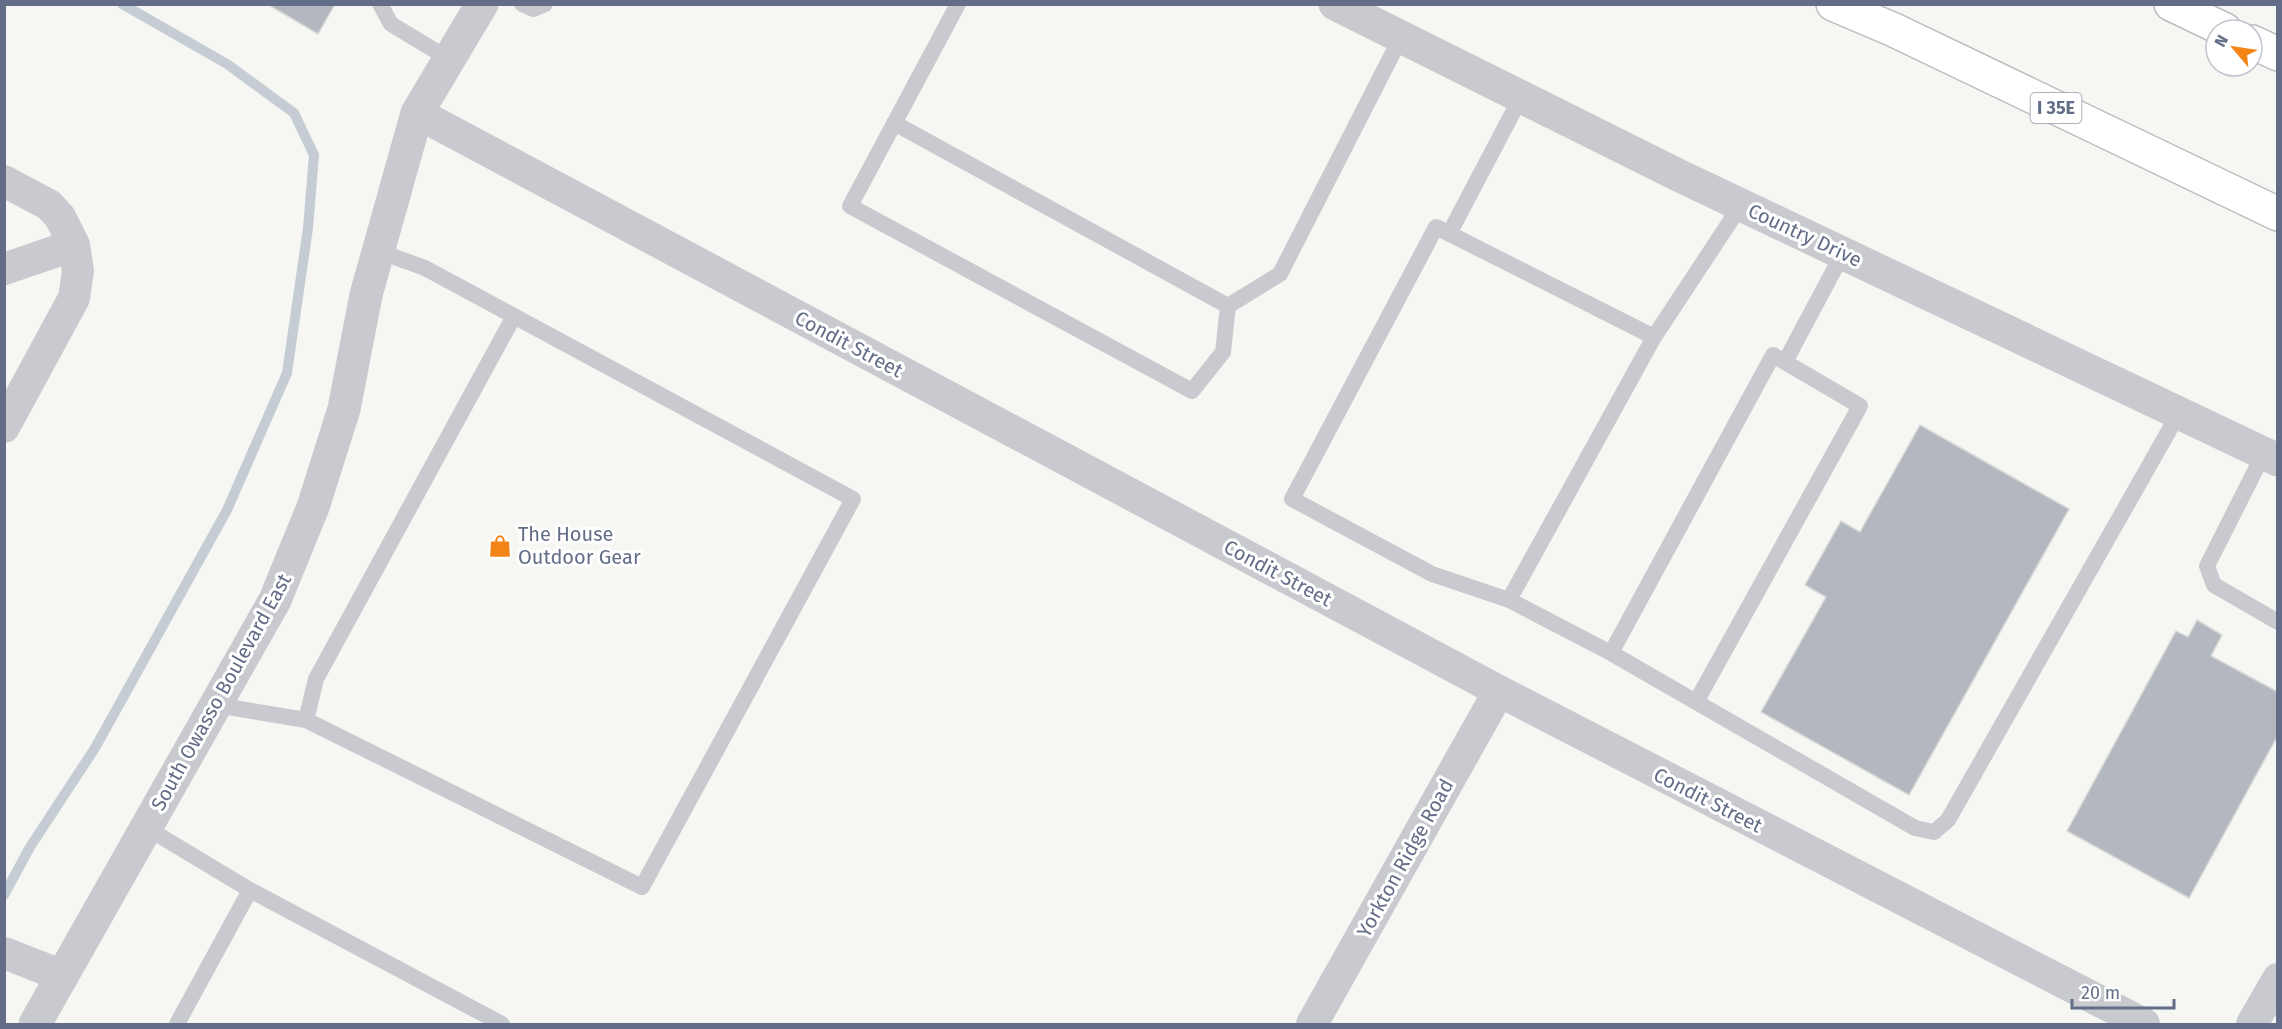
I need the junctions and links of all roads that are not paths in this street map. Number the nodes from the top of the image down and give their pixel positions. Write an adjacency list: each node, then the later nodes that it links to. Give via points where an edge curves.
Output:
1 (381, 4): 11 (lane, via 391,24)
2 (482, 4): 11 (street, South Owasso Boulevard East)
3 (522, 4): 4 (lane, via 533,9)
4 (545, 4)
5 (958, 4): 14 (lane)
6 (1335, 4): 10 (street, Country Drive)
7 (1833, 4): 17 (highway, I 35E)
8 (2171, 4): 9 (highway)
9 (2204, 20)
10 (1401, 37): 12 (street, Country Drive); 23 (lane, via 1280,274)
11 (449, 59): 13 (street, South Owasso Boulevard East)
12 (1521, 97): 16 (street, Country Drive); 18 (lane)
13 (417, 113): 20 (street, South Owasso Boulevard East); 33 (street, Condit Street)
14 (894, 123): 23 (lane); 23 (lane, via 850,207 1192,390 1223,352)
15 (4, 181): 19 (street, via 49,205)
16 (1741, 205): 21 (street, Country Drive); 25 (lane)
17 (2277, 214)
18 (1449, 234): 25 (lane); 30 (lane, via 1436,227 1292,499 1432,574)
19 (74, 245): 22 (street); 28 (street, via 78,271 74,298)
20 (378, 251): 24 (lane, via 425,268); 35 (street, South Owasso Boulevard East, via 344,409 313,507 275,600)
21 (1843, 253): 26 (lane); 27 (street, Country Drive)
22 (4, 269)
23 (1228, 306)
24 (514, 316): 36 (lane, via 316,679); 36 (lane, via 853,499 642,887)
25 (1654, 336): 30 (lane)
26 (1785, 362): 32 (lane, via 1773,355); 34 (lane, via 1860,406)
27 (2179, 413): 29 (street, Country Drive); 34 (lane, via 1948,820 1934,832 1915,828)
28 (4, 427)
29 (2271, 457): 31 (lane, via 2207,566 2214,585)
30 (1509, 600): 32 (lane)
31 (2277, 622)
32 (1611, 652): 34 (lane)
33 (1499, 691): 45 (street, Yorkton Ridge Road); 46 (street, Condit Street)
34 (1696, 702)
35 (216, 705): 36 (lane); 37 (street, South Owasso Boulevard East)
36 (306, 720)
37 (147, 828): 38 (lane); 40 (street, South Owasso Boulevard East)
38 (250, 890): 43 (lane); 44 (lane)
39 (4, 953): 40 (street)
40 (63, 976): 42 (street, South Owasso Boulevard East)
41 (2277, 979): 47 (street)
42 (35, 1024)
43 (177, 1024)
44 (502, 1024)
45 (1312, 1024)
46 (2144, 1024)
47 (2252, 1024)

